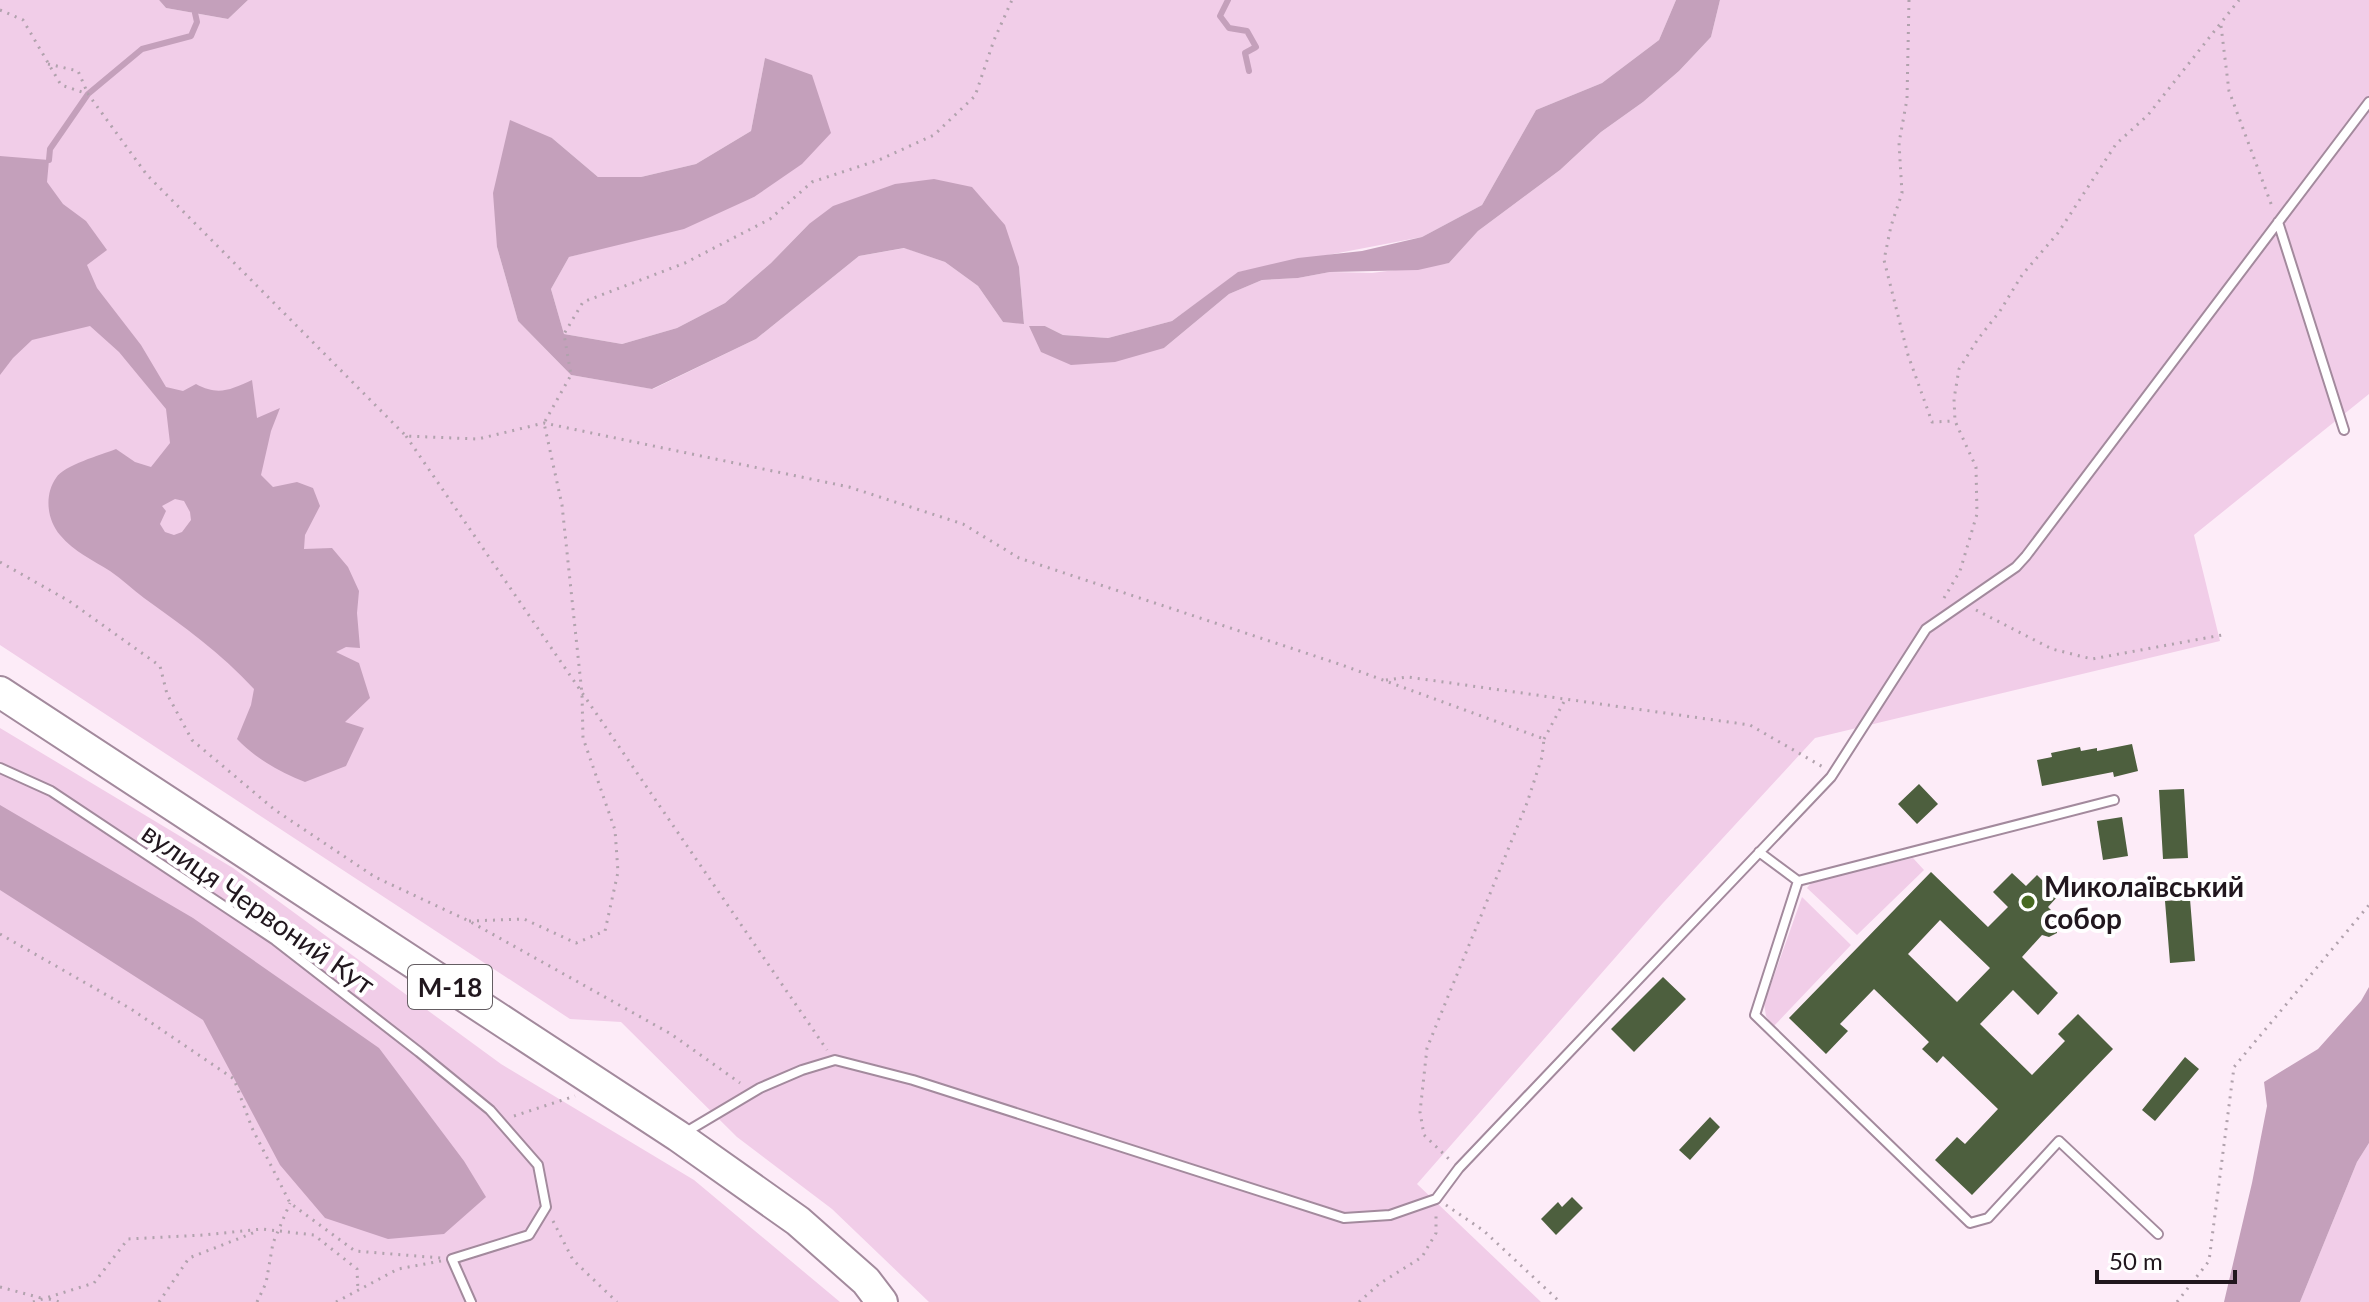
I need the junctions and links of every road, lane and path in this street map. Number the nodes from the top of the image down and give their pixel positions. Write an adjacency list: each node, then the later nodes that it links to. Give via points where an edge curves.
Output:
1 (1012, 0): 11 (path, via 975,96 934,135 812,182 770,219 673,268 583,302 564,334 571,375)
2 (1909, 0): 10 (path, via 1907,99 1899,143 1902,193 1884,260 1932,422)
3 (2239, 0): 5 (path)
4 (0, 10): 6 (path, via 23,20)
5 (2221, 26): 9 (path, via 2229,91); 10 (path, via 2148,115 2116,144 2058,233 1978,339 1959,369)
6 (48, 65): 7 (path, via 61,85); 7 (path, via 78,71)
7 (88, 94): 13 (path, via 147,175)
8 (2369, 102): 9 (lane)
9 (2278, 222): 12 (lane); 15 (lane, via 2026,556)
10 (1955, 421): 16 (path, via 1976,467 1977,514 1960,571)
11 (544, 423): 13 (path, via 478,439); 18 (path, via 849,487 963,524 1019,558); 20 (path, via 562,505)
12 (2344, 430)
13 (406, 436): 20 (path)
14 (0, 562): 29 (path, via 69,601 160,666 167,694 192,740 275,810 375,877)
15 (1962, 603): 16 (lane); 17 (path, via 2052,649 2092,659)
16 (1926, 629): 24 (lane)
17 (2222, 635)
18 (1384, 681): 21 (path, via 1408,677); 22 (path)
19 (0, 692): 35 (highway, М-18)
20 (582, 694): 29 (path, via 583,738 615,830 618,872 605,931 576,943 524,919); 31 (path)
21 (1566, 698): 22 (path); 24 (path, via 1750,725)
22 (1544, 739): 36 (path, via 1527,803 1427,1048 1420,1112 1424,1135)
23 (0, 768): 34 (lane, вулиця Червоний Кут, via 51,791 275,940)
24 (1833, 773): 26 (lane)
25 (2114, 800): 27 (lane)
26 (1759, 852): 27 (lane); 36 (lane)
27 (1798, 881): 42 (lane, via 1755,1015 1970,1223 1988,1218 2059,1141)
28 (2369, 905): 57 (path, via 2234,1067 2209,1261)
29 (469, 921): 32 (path, via 671,1034)
30 (0, 934): 38 (path, via 131,1009 234,1079)
31 (835, 1060): 32 (lane); 37 (lane, via 913,1080 1344,1218 1390,1215)
32 (753, 1092): 35 (lane)
33 (584, 1094): 34 (path)
34 (498, 1120): 39 (lane, вулиця Червоний Кут, via 538,1165)
35 (678, 1136): 54 (highway, М-18, via 798,1221 866,1281)
36 (1459, 1168): 37 (lane)
37 (1436, 1199): 55 (path, via 1436,1233 1422,1257); 56 (path, via 1484,1231)
38 (290, 1203): 41 (path); 43 (path, via 355,1251)
39 (546, 1207): 43 (lane, via 529,1235); 53 (path, via 573,1260)
40 (262, 1229): 41 (path); 46 (path, via 128,1239 94,1283); 49 (path, via 189,1258)
41 (278, 1231): 45 (path, via 314,1235 357,1269); 50 (path)
42 (2158, 1234)
43 (452, 1259): 45 (path, via 398,1269); 52 (lane)
44 (0, 1287): 46 (path)
45 (358, 1291): 51 (path)
46 (45, 1299): 47 (path); 48 (path)
47 (33, 1302)
48 (60, 1302)
49 (159, 1302)
50 (257, 1302)
51 (336, 1302)
52 (471, 1302)
53 (617, 1302)
54 (882, 1302)
55 (1359, 1302)
56 (1560, 1302)
57 (2177, 1302)

